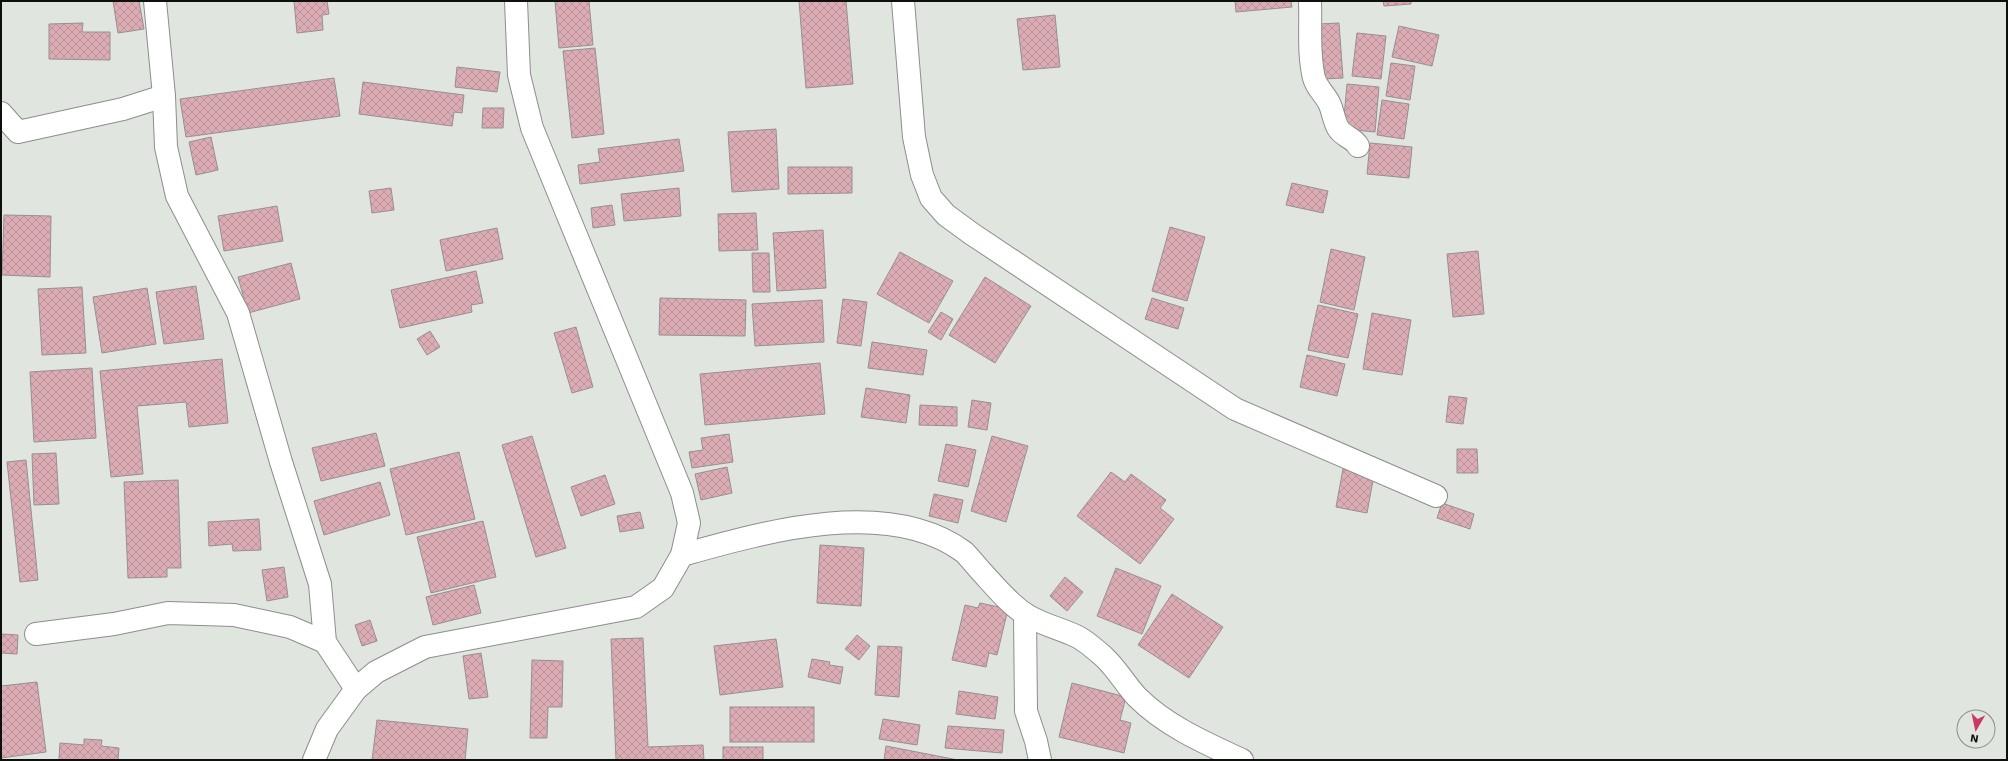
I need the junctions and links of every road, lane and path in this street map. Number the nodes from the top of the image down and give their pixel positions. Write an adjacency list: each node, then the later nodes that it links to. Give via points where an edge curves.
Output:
1 (155, 1): 5 (street)
2 (516, 1): 9 (street, via 519,75 532,128 682,493 689,523)
3 (903, 1): 8 (street, via 917,152 931,198 946,215 1235,409)
4 (1310, 1): 7 (street, via 1314,78 1330,105 1339,130 1356,141)
5 (164, 96): 6 (street, via 123,109 18,132); 12 (street, via 166,147 177,196 238,312 281,462 320,584)
6 (1, 113)
7 (1358, 146)
8 (1436, 496)
9 (682, 555): 10 (street, via 758,534 813,525 881,523 945,540 965,553 998,590); 13 (street, via 663,588 636,607 425,647 376,672)
10 (1025, 614): 15 (street, via 1026,711); 16 (street, via 1077,636 1105,658 1138,697 1160,716 1202,742)
11 (36, 634): 12 (street, via 71,631 176,613 234,615 290,627)
12 (325, 642): 13 (street)
13 (356, 689): 14 (street, via 327,729)
14 (314, 760)
15 (1040, 760)
16 (1242, 760)

